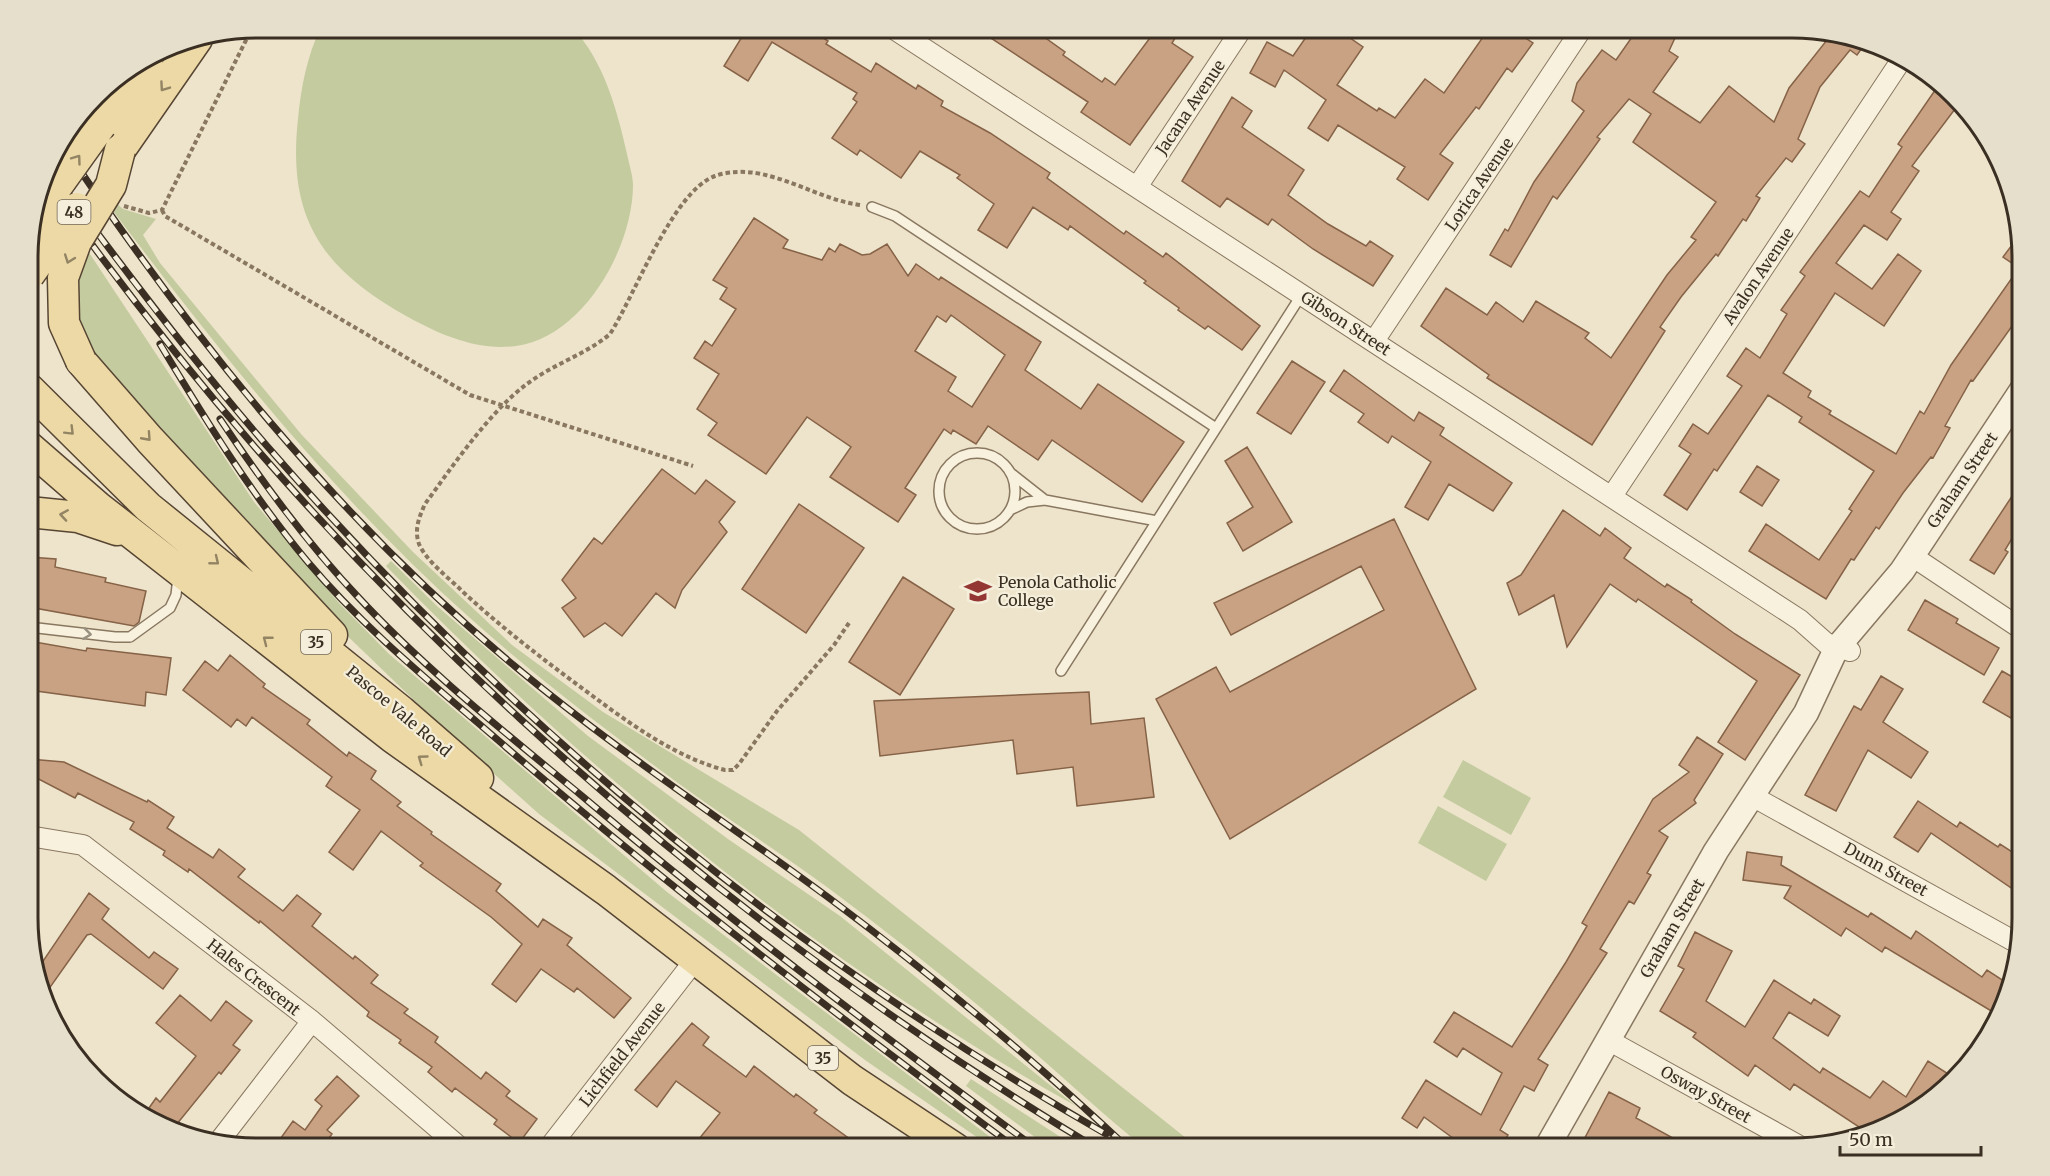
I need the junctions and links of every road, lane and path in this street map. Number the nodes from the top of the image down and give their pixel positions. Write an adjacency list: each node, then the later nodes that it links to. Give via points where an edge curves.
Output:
1 (247, 38): 13 (path)
2 (912, 38): 9 (street, Gibson Street)
3 (1236, 38): 9 (street, Jacana Avenue)
4 (1576, 38): 16 (street, Lorica Avenue)
5 (191, 48): 8 (main road, 48, one-way to 8)
6 (1898, 65): 24 (street, Avalon Avenue)
7 (137, 74): 10 (main road, 48, one-way to 7, bridge)
8 (120, 150): 14 (main road, 48, bridge); 37 (main road, one-way to 37, bridge, via 111,185 76,242 63,278 64,323 81,361)
9 (1137, 187): 15 (street, Gibson Street)
10 (44, 204)
11 (122, 205): 13 (path, via 148,213)
12 (872, 207): 19 (path, via 824,198 768,175 727,172 713,176 678,210 610,334 540,374); 20 (lane, via 895,216)
13 (162, 210): 19 (path, via 165,216 470,395)
14 (38, 263)
15 (1302, 294): 16 (street, Gibson Street); 20 (lane)
16 (1374, 341): 24 (street, Gibson Street)
17 (38, 399): 37 (main road, Pascoe Vale Road / 35, one-way to 37, via 148,507)
18 (2012, 405): 30 (street, Graham Street)
19 (502, 407): 22 (path); 32 (path, via 425,504 418,522 420,544 448,578 510,635 643,731 714,767 733,770)
20 (1216, 428): 28 (lane)
21 (38, 455): 29 (main road, Pascoe Vale Road / 35)
22 (693, 466)
23 (1010, 472): 25 (lane); 26 (lane, via 1015,495); 26 (lane, via 992,457 969,454 949,467 939,490 947,514 968,528 993,526)
24 (1612, 496): 35 (street, Gibson Street, via 1800,620 1826,644)
25 (1045, 500): 26 (lane, via 1027,502); 28 (lane)
26 (1010, 510)
27 (38, 513): 29 (main road, one-way to 27, via 78,517)
28 (1157, 521): 36 (lane)
29 (137, 538): 31 (main road, Pascoe Vale Road / 35)
30 (1907, 564): 33 (street); 35 (street, Graham Street, via 1887,604)
31 (179, 571): 34 (lane, one-way to 31, via 130,637 170,608); 40 (main road, Pascoe Vale Road / 35, one-way to 31, via 392,737)
32 (849, 623)
33 (2012, 624)
34 (38, 628)
35 (1843, 646): 38 (street, Graham Street, via 1832,687 1806,713)
36 (1061, 670)
37 (401, 711): 40 (main road, Pascoe Vale Road / 35)
38 (1752, 796): 41 (street, Dunn Street); 44 (street, Graham Street, via 1716,851)
39 (38, 838): 43 (street, Hales Crescent, via 83,845)
40 (606, 890): 42 (main road, Pascoe Vale Road / 35)
41 (2012, 940)
42 (695, 960): 47 (street, Lichfield Avenue); 48 (main road, Pascoe Vale Road / 35, via 852,1080)
43 (312, 1022): 45 (street); 46 (street, Hales Crescent)
44 (1608, 1040): 49 (street, Graham Street); 50 (street, Osway Street)
45 (223, 1136)
46 (449, 1138)
47 (557, 1138)
48 (939, 1138)
49 (1552, 1138)
50 (1784, 1138)

